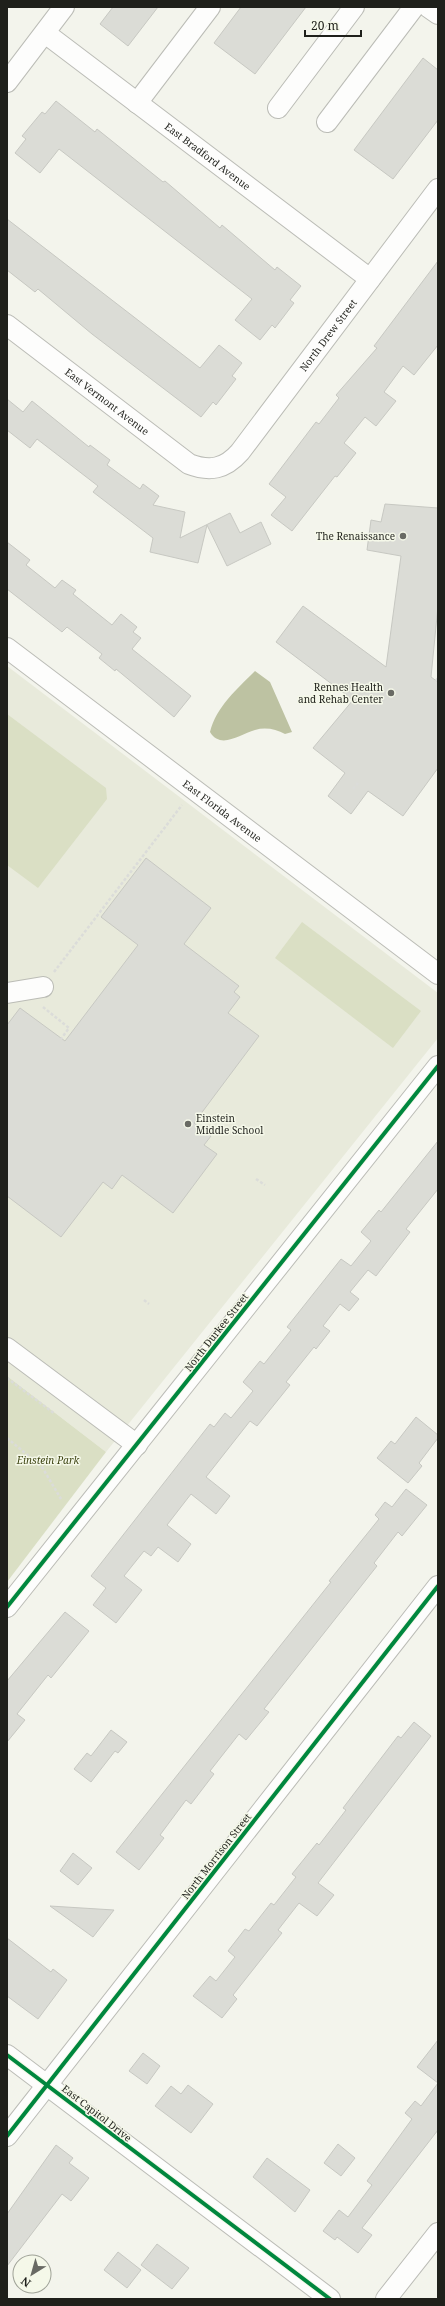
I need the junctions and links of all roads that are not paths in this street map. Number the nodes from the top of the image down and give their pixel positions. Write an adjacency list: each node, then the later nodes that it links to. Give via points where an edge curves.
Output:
1 (64, 7): 7 (street)
2 (210, 7): 9 (street)
3 (354, 7): 10 (street)
4 (414, 7): 11 (street)
5 (428, 7): 6 (street)
6 (438, 14)
7 (45, 33): 8 (street); 9 (street, East Bradford Avenue)
8 (7, 82)
9 (137, 102): 13 (street, East Bradford Avenue)
10 (278, 108)
11 (326, 122)
12 (438, 189): 13 (street, North Drew Street)
13 (370, 279): 15 (street, North Drew Street, via 240,452 231,462)
14 (7, 325): 15 (street, East Vermont Avenue, via 189,464)
15 (211, 469)
16 (7, 648): 17 (street, East Florida Avenue)
17 (438, 974)
18 (43, 986): 19 (street)
19 (14, 991)
20 (438, 1066): 22 (street, North Durkee Street)
21 (7, 1348): 22 (street)
22 (136, 1445): 24 (street, North Durkee Street)
23 (438, 1586): 26 (street, North Morrison Street)
24 (7, 1607)
25 (7, 2056): 26 (street, East Capitol Drive)
26 (46, 2084): 27 (street, North Morrison Street); 29 (street, East Capitol Drive)
27 (7, 2136)
28 (438, 2233): 30 (street)
29 (330, 2299)
30 (386, 2299)

